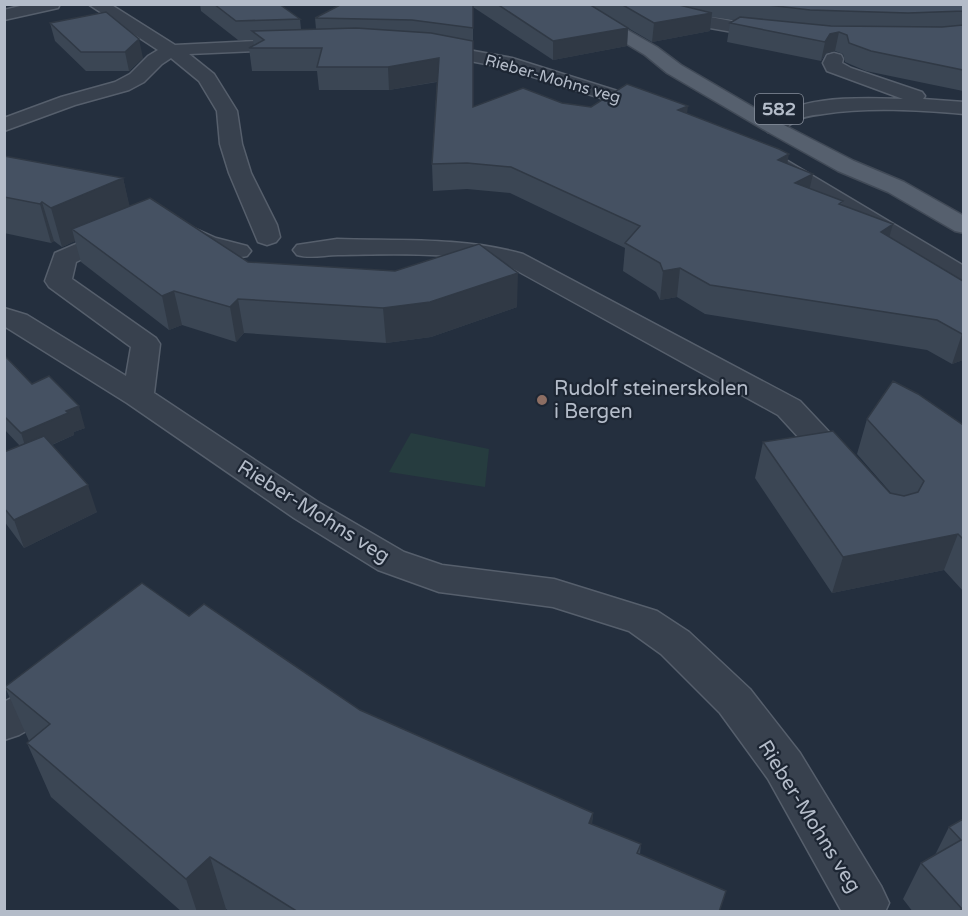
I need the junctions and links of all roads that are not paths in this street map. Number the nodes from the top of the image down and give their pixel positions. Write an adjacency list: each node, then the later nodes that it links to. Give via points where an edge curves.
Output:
1 (52, 4): 5 (street)
2 (96, 4): 9 (street)
3 (569, 4): 15 (main road, 582, via 651,51 734,84)
4 (624, 4): 6 (street, via 647,12)
5 (4, 15)
6 (786, 36)
7 (322, 44): 9 (street)
8 (413, 46): 14 (street, Rieber-Mohns veg, via 505,62)
9 (170, 51): 16 (street, via 122,86); 21 (street, via 207,78 227,111 240,173)
10 (834, 59): 11 (street, via 834,67 844,72)
11 (941, 105): 12 (street); 13 (street)
12 (890, 106): 15 (street, via 849,105); 17 (street)
13 (963, 108)
14 (671, 115)
15 (783, 122): 17 (street); 19 (main road, 582, via 846,166)
16 (4, 125)
17 (813, 128): 19 (main road, 582, via 869,162)
18 (758, 154): 24 (street)
19 (896, 187): 20 (main road, 582)
20 (963, 226)
21 (267, 237): 22 (street); 27 (street, via 289,238 304,245 299,258 337,247 443,249 514,259 789,408)
22 (238, 251): 23 (street, via 240,263); 26 (street, via 208,244 153,220 64,258 58,281 146,344)
23 (256, 270)
24 (963, 277)
25 (4, 316): 26 (street, Rieber-Mohns veg)
26 (138, 396): 30 (street, Rieber-Mohns veg, via 306,510 391,561 439,578 554,593 643,621 675,643 735,701 784,766)
27 (862, 484)
28 (62, 690): 29 (street)
29 (4, 723)
30 (864, 903)

